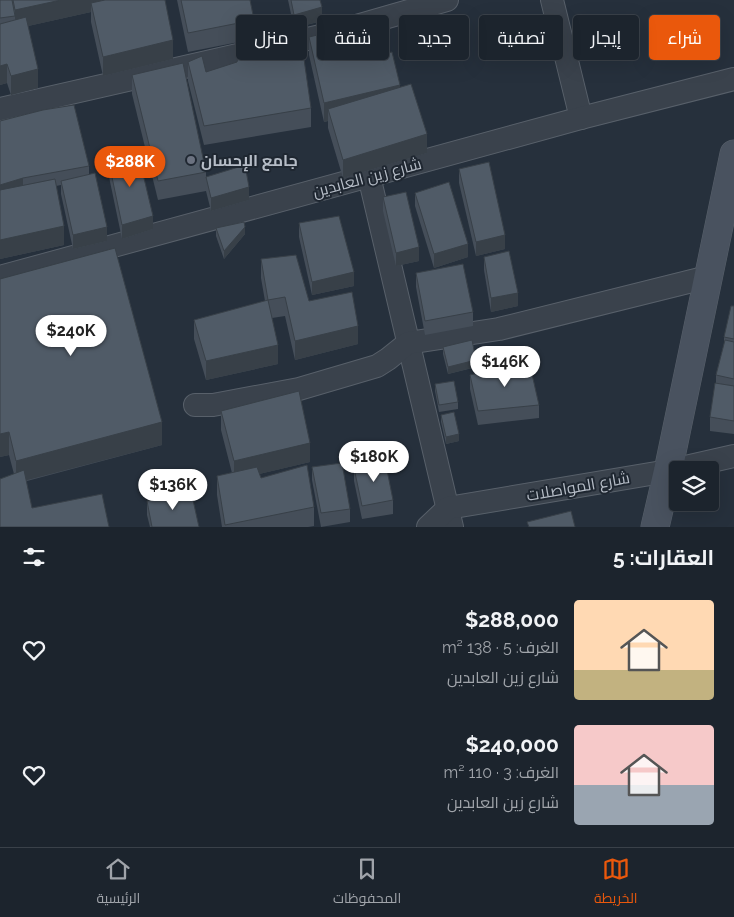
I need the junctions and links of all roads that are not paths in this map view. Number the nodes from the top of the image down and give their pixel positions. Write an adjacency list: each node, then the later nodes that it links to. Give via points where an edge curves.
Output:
1 (447, 0): 4 (street, via 325,35)
2 (552, 0): 5 (street)
3 (734, 79): 5 (street, شارع زين العابدين)
4 (0, 109)
5 (581, 118): 7 (street, شارع زين العابدين)
6 (734, 154): 9 (main road)
7 (369, 176): 8 (street, شارع زين العابدين); 10 (street)
8 (0, 277)
9 (708, 277): 10 (street, via 499,329); 13 (main road)
10 (408, 342): 11 (street, via 377,366 299,389); 14 (street)
11 (195, 405)
12 (734, 456): 13 (street, شارع المواصلات)
13 (668, 471): 14 (street, شارع المواصلات); 16 (main road)
14 (450, 518): 15 (street)
15 (428, 527)
16 (655, 527)

